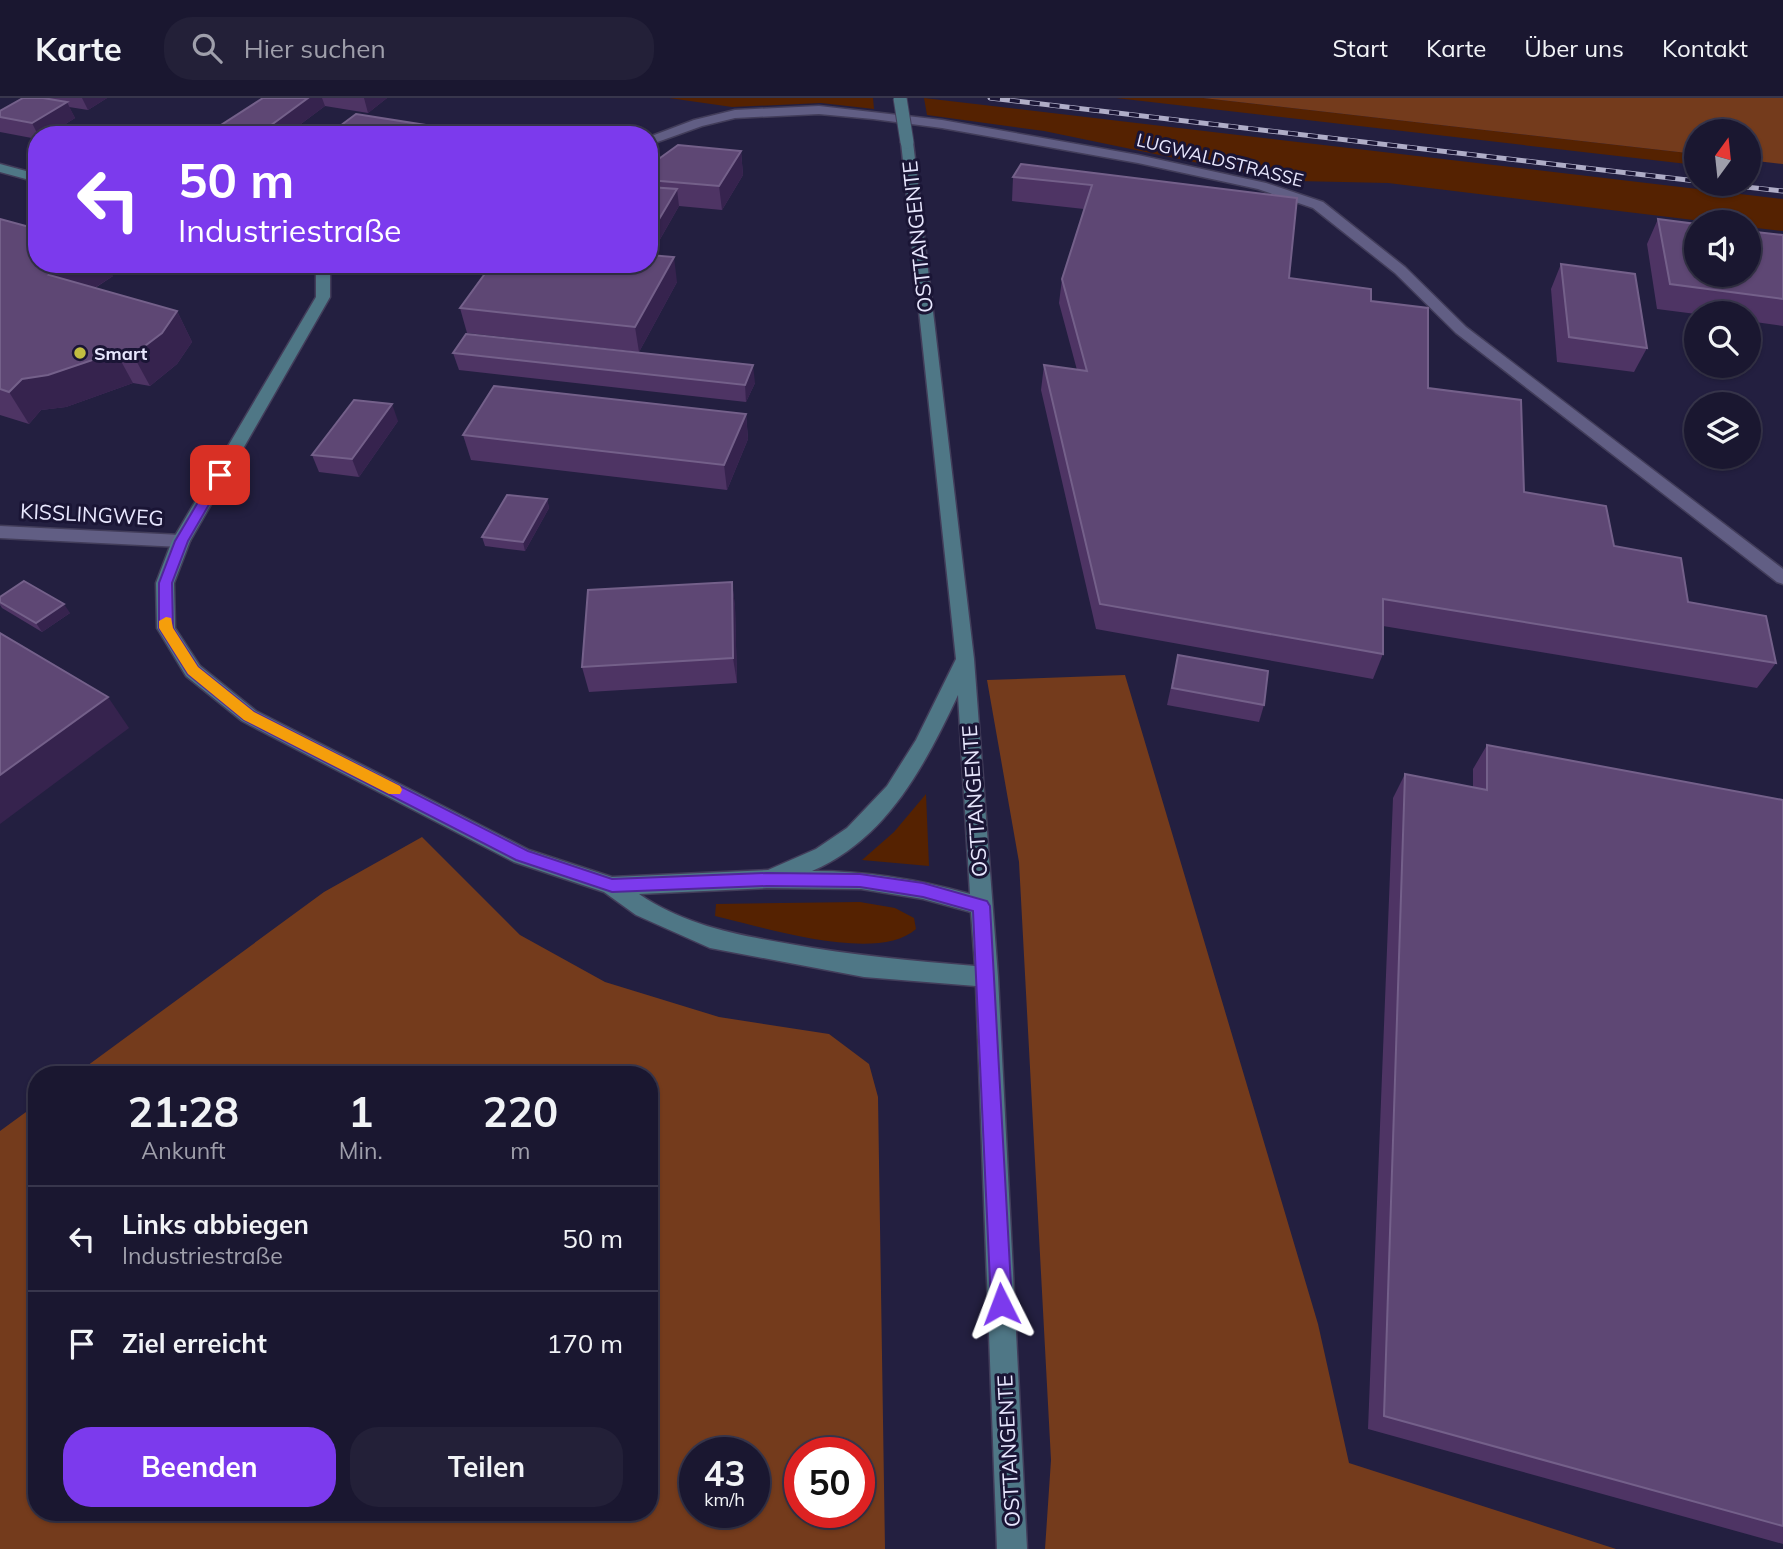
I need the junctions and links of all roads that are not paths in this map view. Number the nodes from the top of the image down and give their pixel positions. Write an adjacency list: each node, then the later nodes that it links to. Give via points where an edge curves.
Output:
1 (900, 98): 9 (main road, OSTTANGENTE, bridge)
2 (658, 138): 8 (street, LUGWALDSTRASSE, via 735,114 819,110 873,115 1139,159 1261,186 1318,205 1400,270 1461,330)
3 (0, 169): 4 (main road)
4 (28, 176)
5 (326, 273): 7 (main road, via 323,297)
6 (0, 532): 7 (street, KISSLINGWEG)
7 (181, 541): 11 (main road, via 165,583 166,628 193,671 249,716 510,849)
8 (1783, 578)
9 (965, 659): 10 (main road, via 916,762 879,813 830,852); 12 (main road, OSTTANGENTE)
10 (767, 880): 11 (main road); 12 (main road, via 860,880)
11 (612, 886): 13 (main road, via 644,909 718,941 864,967)
12 (981, 906): 13 (main road, OSTTANGENTE)
13 (987, 977): 14 (main road, OSTTANGENTE)
14 (1012, 1549)

